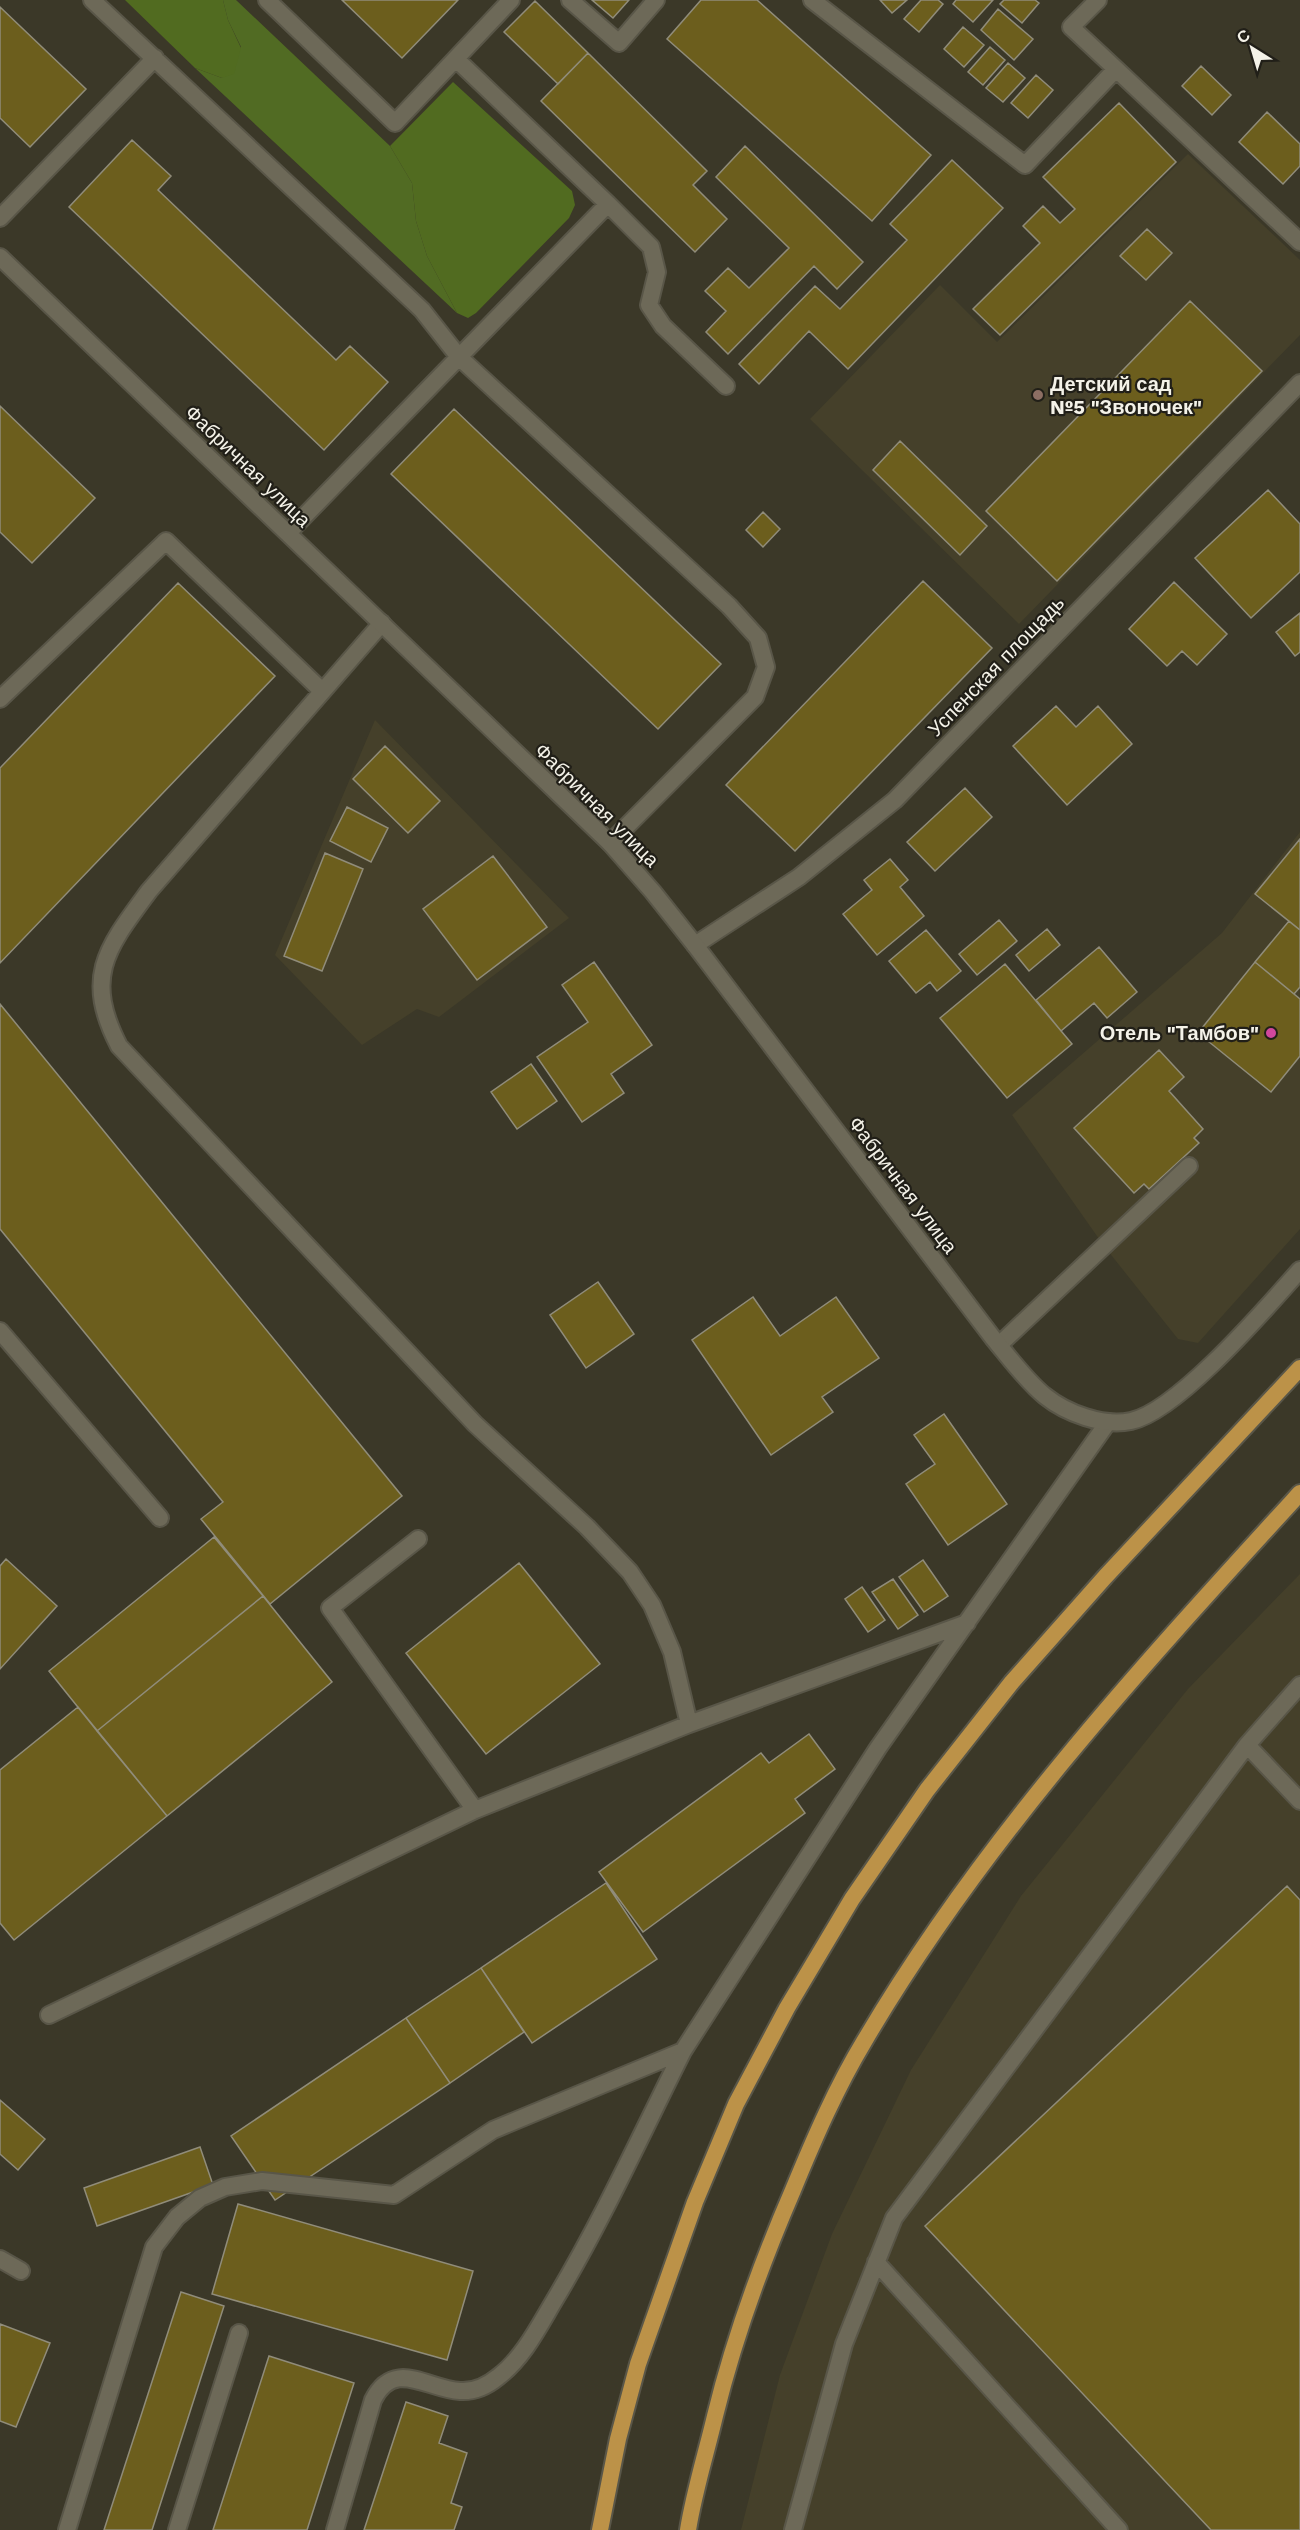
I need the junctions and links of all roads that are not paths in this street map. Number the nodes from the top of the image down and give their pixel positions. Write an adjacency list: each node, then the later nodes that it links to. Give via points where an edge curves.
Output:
1 (92, 0): 8 (street)
2 (267, 0): 9 (street, via 394,123)
3 (511, 0): 9 (street)
4 (570, 0): 5 (street, via 619,43)
5 (656, 0)
6 (812, 0): 10 (street, via 1025,165)
7 (1098, 0): 10 (street, via 1071,27)
8 (155, 58): 12 (street); 15 (street, via 423,310)
9 (456, 58): 11 (street)
10 (1116, 69): 13 (street)
11 (608, 204): 15 (street); 17 (street, via 651,247 657,272 649,305 663,326)
12 (0, 218)
13 (1300, 242)
14 (0, 257): 18 (street, Фабричная улица)
15 (459, 357): 18 (street); 22 (street, via 729,606 758,638 766,667 755,698)
16 (1300, 383): 23 (street, Успенская площадь, via 895,800 799,877)
17 (726, 386)
18 (288, 533): 19 (street, Фабричная улица)
19 (382, 623): 20 (street); 22 (street, Фабричная улица)
20 (321, 690): 21 (street, via 166,541); 35 (street, via 118,932 106,958 100,992 106,1021 119,1046 475,1424 630,1572 652,1605 672,1652)
21 (0, 699)
22 (610, 843): 23 (street, Фабричная улица)
23 (695, 945): 27 (street, Фабричная улица)
24 (1189, 1166): 27 (street)
25 (1300, 1270): 29 (street, via 1197,1379 1160,1408 1131,1421)
26 (0, 1331): 31 (street)
27 (999, 1346): 29 (street, Фабричная улица, via 1044,1396 1074,1413)
28 (1300, 1368): 48 (main road, via 1012,1682 927,1790 846,1908 736,2104 695,2202 638,2364)
29 (1108, 1422): 33 (street)
30 (1300, 1493): 49 (main road, via 1160,1646 1020,1813 916,1956 863,2043 816,2133 759,2270 721,2394)
31 (160, 1518)
32 (418, 1539): 38 (street, via 330,1608)
33 (967, 1623): 35 (street); 40 (street, via 878,1748)
34 (1300, 1684): 36 (street)
35 (689, 1724): 38 (street)
36 (1247, 1745): 37 (street); 42 (street, via 894,2218)
37 (1300, 1800)
38 (475, 1810): 39 (street)
39 (49, 2015)
40 (682, 2051): 45 (street, via 493,2130 394,2195 262,2181 225,2187 200,2198 177,2217 154,2247); 47 (street, via 585,2250 525,2349 499,2377 480,2389 460,2391 399,2378 387,2381 373,2400)
41 (0, 2259): 43 (street)
42 (876, 2262): 50 (street, via 844,2344); 51 (street)
43 (21, 2271)
44 (239, 2333): 46 (street)
45 (66, 2530)
46 (177, 2530)
47 (335, 2530)
48 (600, 2530)
49 (688, 2530)
50 (793, 2530)
51 (1119, 2530)

